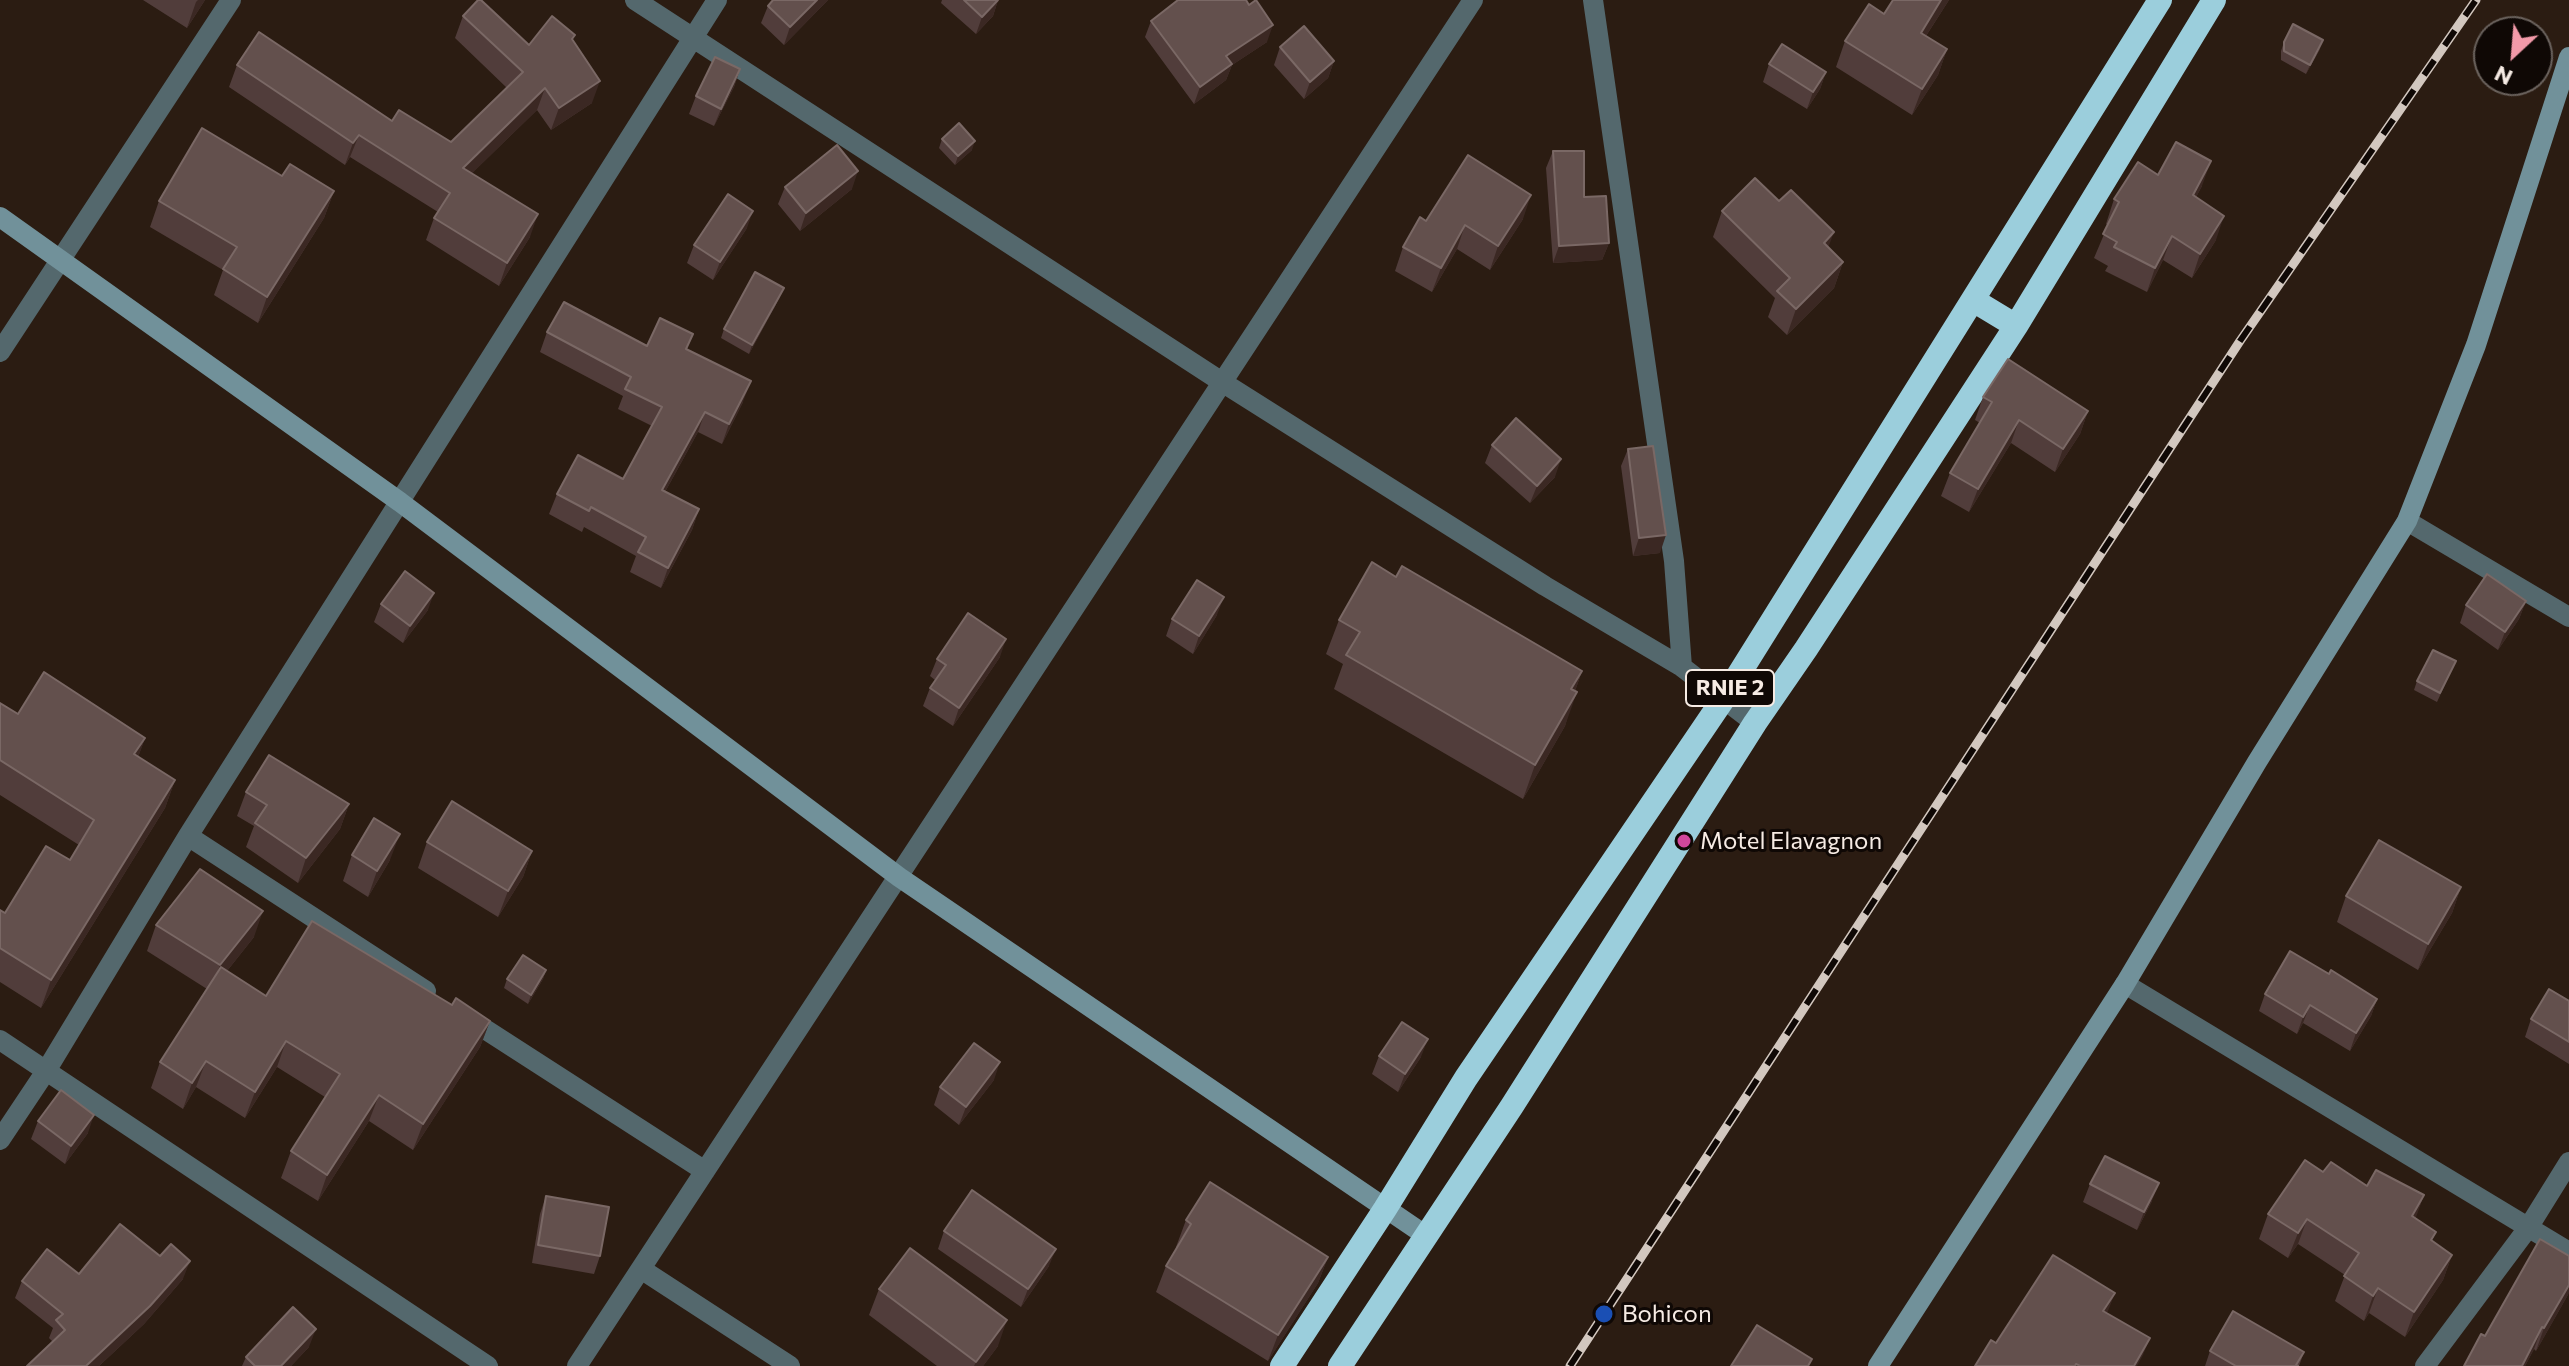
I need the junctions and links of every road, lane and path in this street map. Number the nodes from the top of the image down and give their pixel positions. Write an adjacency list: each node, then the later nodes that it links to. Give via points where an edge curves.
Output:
1 (231, 0): 11 (street)
2 (635, 0): 8 (street)
3 (717, 0): 8 (street)
4 (1473, 0): 15 (street)
5 (1593, 0): 19 (street, via 1674,561)
6 (2160, 0): 12 (highway, RNIE 2)
7 (2214, 0): 13 (highway, RNIE 2)
8 (693, 40): 15 (street); 16 (street)
9 (2569, 57): 17 (street, via 2476,345)
10 (0, 217): 11 (street)
11 (60, 259): 14 (street); 16 (street)
12 (1973, 300): 13 (highway); 20 (highway, RNIE 2)
13 (2016, 326): 21 (highway, RNIE 2)
14 (0, 352)
15 (1222, 382): 19 (street); 23 (street)
16 (400, 502): 22 (street); 23 (street)
17 (2407, 521): 18 (street); 24 (street)
18 (2569, 617)
19 (1682, 667): 20 (street)
20 (1724, 698): 21 (street); 30 (highway, RNIE 2, via 1466,1078)
21 (1755, 723): 32 (highway, RNIE 2)
22 (188, 836): 26 (street); 29 (street)
23 (899, 877): 29 (street); 30 (street)
24 (2125, 984): 31 (street); 40 (street)
25 (0, 1040): 26 (street)
26 (46, 1071): 27 (street); 35 (street)
27 (0, 1140)
28 (2569, 1162): 31 (street)
29 (705, 1171): 34 (street)
30 (1385, 1209): 32 (street); 38 (highway, RNIE 2)
31 (2528, 1228): 33 (street); 41 (street)
32 (1425, 1235): 39 (highway, RNIE 2)
33 (2569, 1252)
34 (641, 1269): 36 (street); 37 (street)
35 (488, 1366)
36 (577, 1366)
37 (790, 1366)
38 (1282, 1366)
39 (1340, 1366)
40 (1878, 1366)
41 (2425, 1366)

